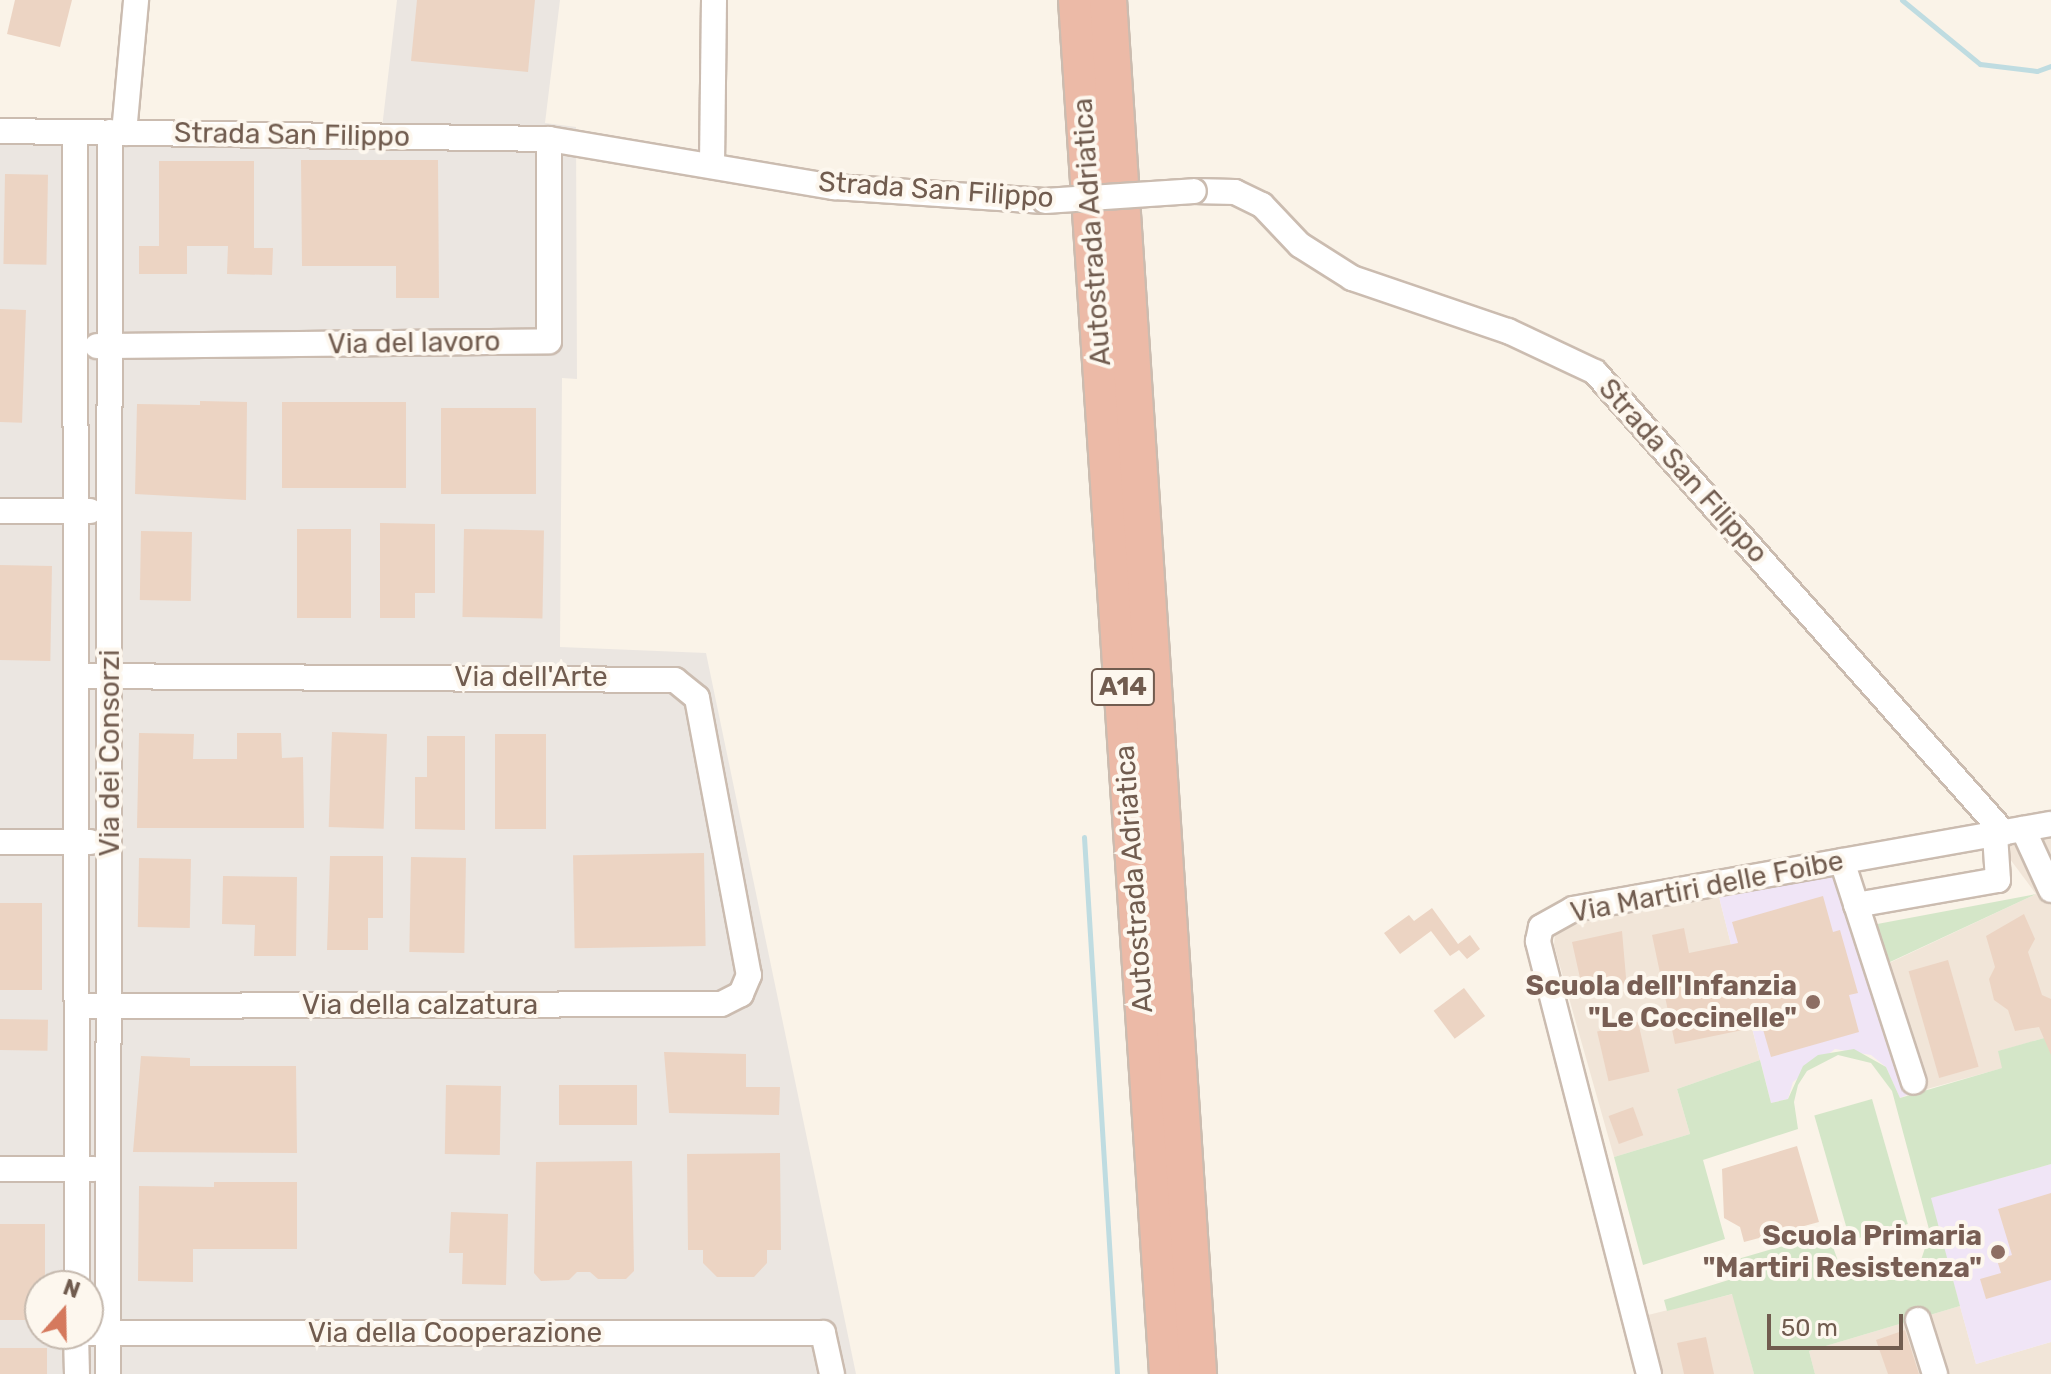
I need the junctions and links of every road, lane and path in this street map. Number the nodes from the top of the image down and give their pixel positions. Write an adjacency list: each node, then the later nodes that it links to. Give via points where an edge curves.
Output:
1 (136, 0): 7 (street, Via dei Consorzi)
2 (714, 0): 9 (street)
3 (1077, 0): 41 (highway, Autostrada Adriatica / A14)
4 (1108, 0): 42 (highway, Autostrada Adriatica / A14)
5 (0, 131): 6 (street, Strada San Filippo)
6 (75, 132): 7 (street, Strada San Filippo); 11 (street, Via dei Consorzi)
7 (117, 132): 8 (street, Strada San Filippo); 10 (street, Via dei Consorzi)
8 (549, 139): 9 (street, Strada San Filippo); 10 (street, Via del lavoro, via 549,341)
9 (712, 164): 18 (street, Strada San Filippo, bridge, via 834,187 1045,201 1235,192 1262,205 1300,245 1352,278 1508,331 1595,372)
10 (110, 345): 11 (street, Via del lavoro); 14 (street, Via dei Consorzi)
11 (75, 346): 13 (street, Via dei Consorzi)
12 (0, 511): 13 (street)
13 (75, 511): 14 (street); 15 (street, Via dei Consorzi)
14 (110, 511): 16 (street, Via dei Consorzi)
15 (76, 676): 16 (street, Via dell'Arte); 20 (street, Via dei Consorzi)
16 (110, 676): 21 (street, Via dei Consorzi); 25 (street, Via dell'Arte, via 675,680 697,698)
17 (2051, 824): 18 (street, Via Martiri delle Foibe)
18 (2008, 832): 22 (street, Via Martiri delle Foibe); 23 (street, Strada San Filippo); 24 (street, via 1998,880)
19 (0, 842): 20 (street)
20 (77, 842): 21 (street); 26 (street, Via dei Consorzi)
21 (110, 843): 27 (street, Via dei Consorzi)
22 (1842, 861): 24 (street); 43 (street, Via Martiri delle Foibe, via 1573,909 1548,919 1538,941)
23 (2051, 890)
24 (1856, 905): 28 (street)
25 (749, 975): 27 (street, Via della calzatura, via 741,994 721,1004)
26 (77, 1006): 27 (street, Via della calzatura); 30 (street, Via dei Consorzi)
27 (109, 1006): 31 (street, Via dei Consorzi)
28 (1914, 1082)
29 (0, 1169): 30 (street)
30 (77, 1169): 31 (street); 32 (street, Via dei Consorzi)
31 (109, 1169): 33 (street, Via dei Consorzi)
32 (77, 1270)
33 (102, 1270)
34 (1918, 1320): 44 (street)
35 (104, 1333): 40 (street, Via della Cooperazione, via 823,1333)
36 (76, 1350): 38 (street)
37 (102, 1350): 39 (street, Via dei Consorzi)
38 (77, 1374)
39 (108, 1374)
40 (832, 1374)
41 (1168, 1374)
42 (1198, 1374)
43 (1649, 1374)
44 (1935, 1374)

